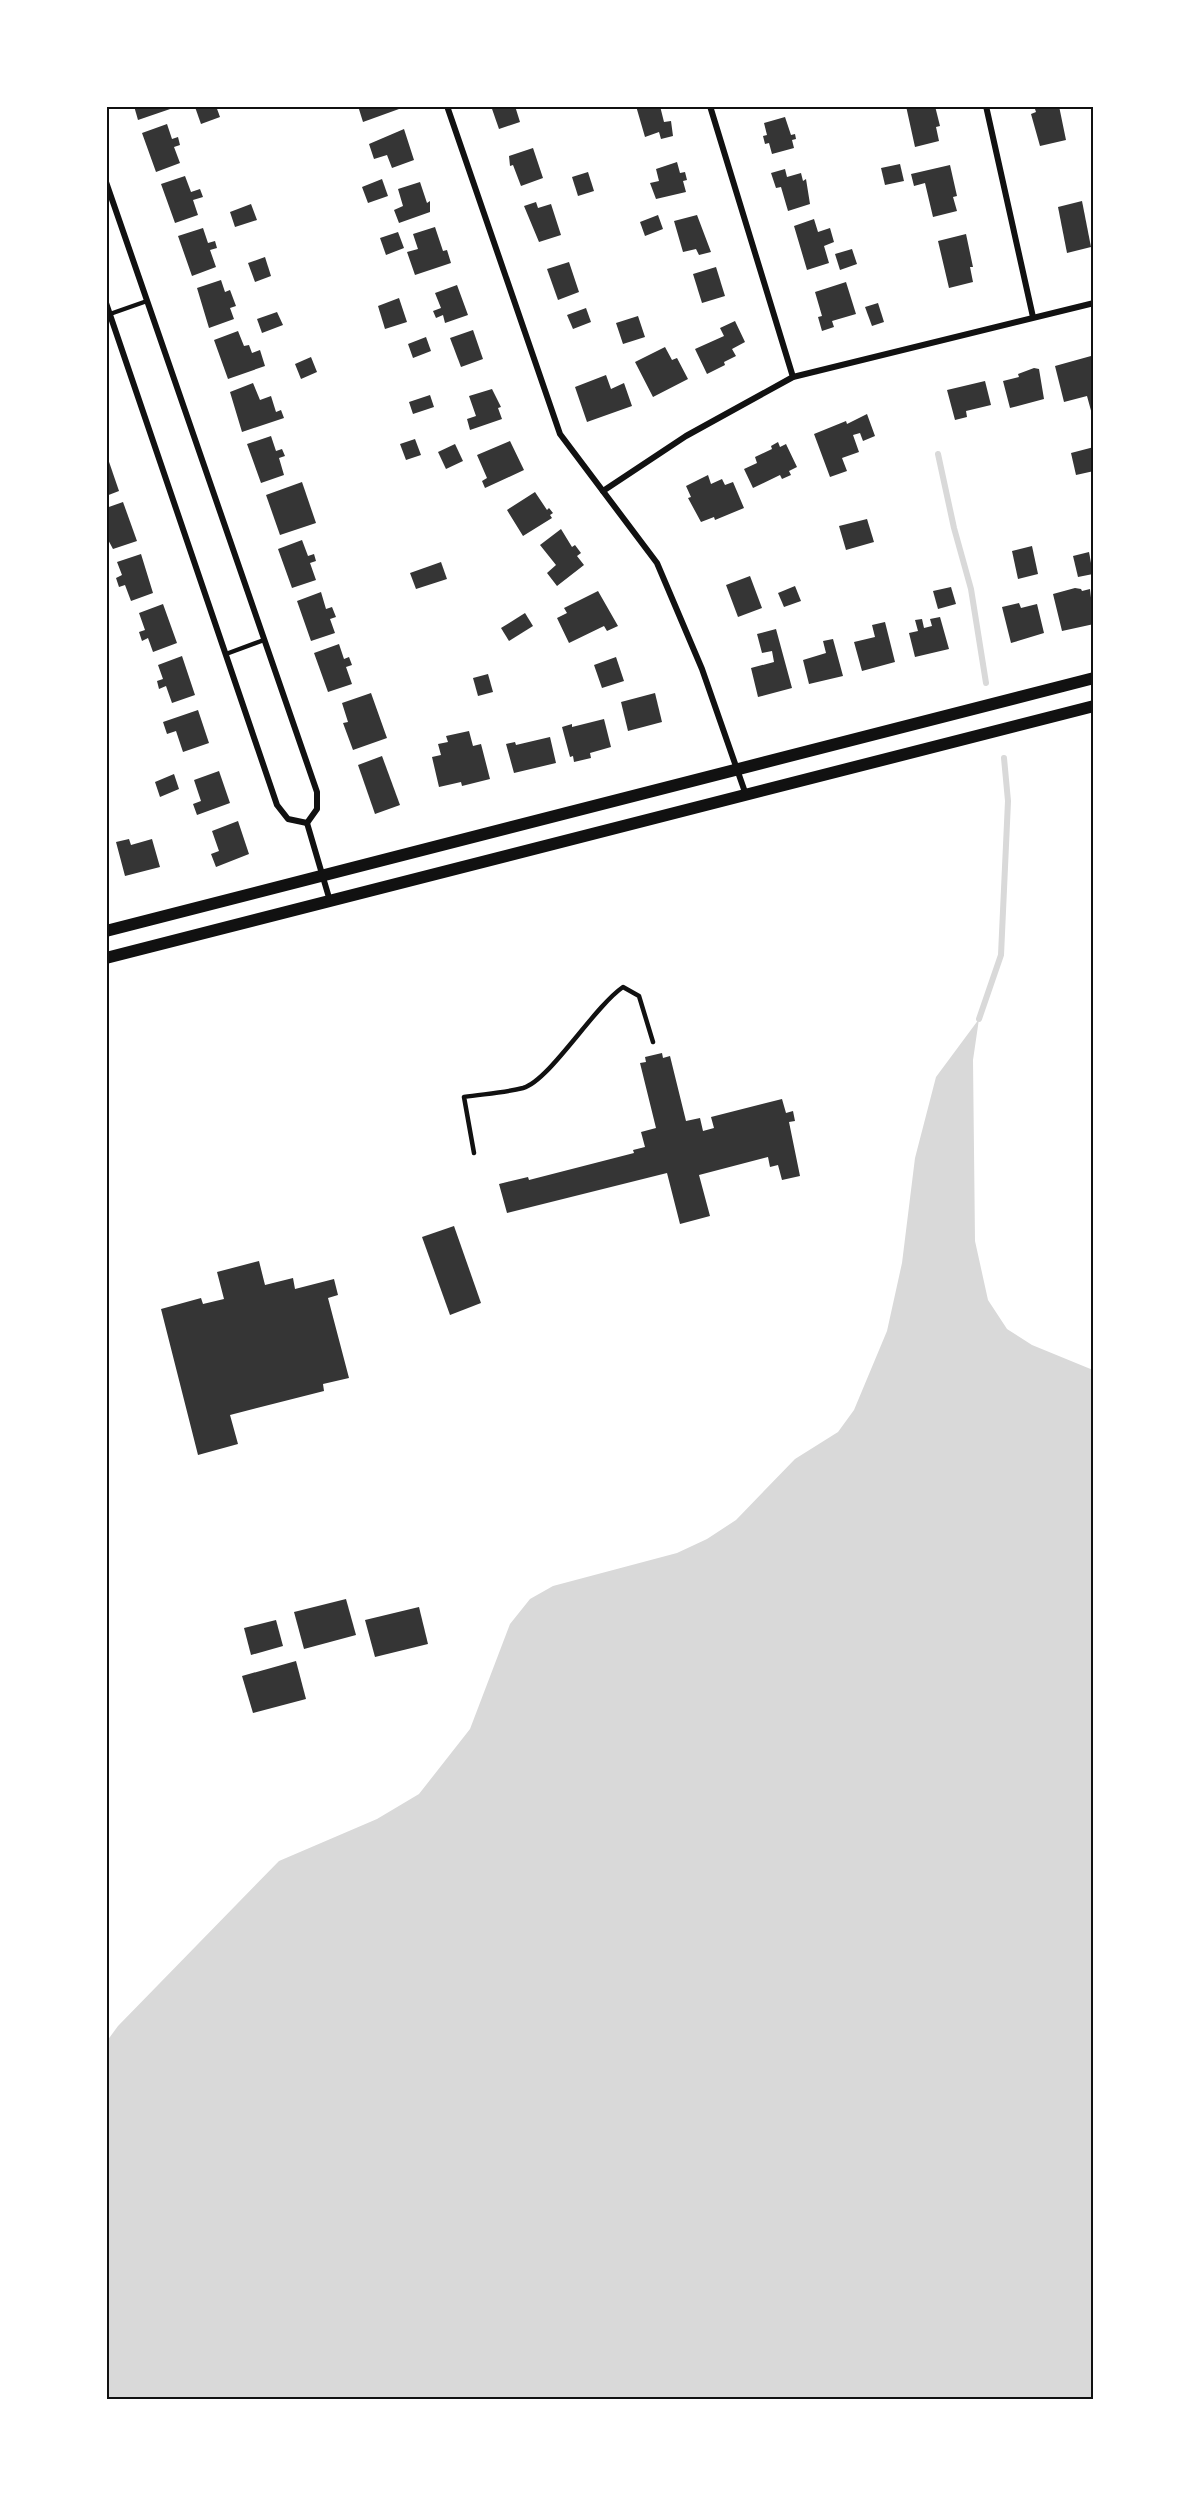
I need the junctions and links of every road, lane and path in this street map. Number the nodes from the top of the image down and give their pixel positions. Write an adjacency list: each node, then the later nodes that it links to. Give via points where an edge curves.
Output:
1 (447, 106): 11 (street, via 560,434)
2 (710, 106): 10 (street)
3 (986, 106): 9 (street)
4 (106, 182): 5 (street)
5 (147, 301): 8 (lane); 12 (street)
6 (106, 303): 8 (street)
7 (1094, 303): 9 (street)
8 (110, 314): 13 (street)
9 (1033, 317): 10 (street)
10 (793, 377): 11 (street, via 686,436)
11 (603, 491): 16 (street, via 657,563 702,669)
12 (264, 640): 13 (lane); 18 (street, via 317,792 317,809)
13 (226, 654): 18 (street, via 277,805 288,819)
14 (1094, 678): 16 (main road)
15 (1094, 706): 17 (main road)
16 (738, 769): 17 (street); 19 (main road)
17 (746, 795): 20 (main road)
18 (307, 823): 19 (street)
19 (323, 874): 20 (street); 21 (main road)
20 (331, 902): 22 (main road)
21 (106, 931)
22 (106, 958)
23 (653, 1042): 24 (lane, via 639,996 623,987 607,998 540,1078 524,1088 464,1097)
24 (474, 1153)

